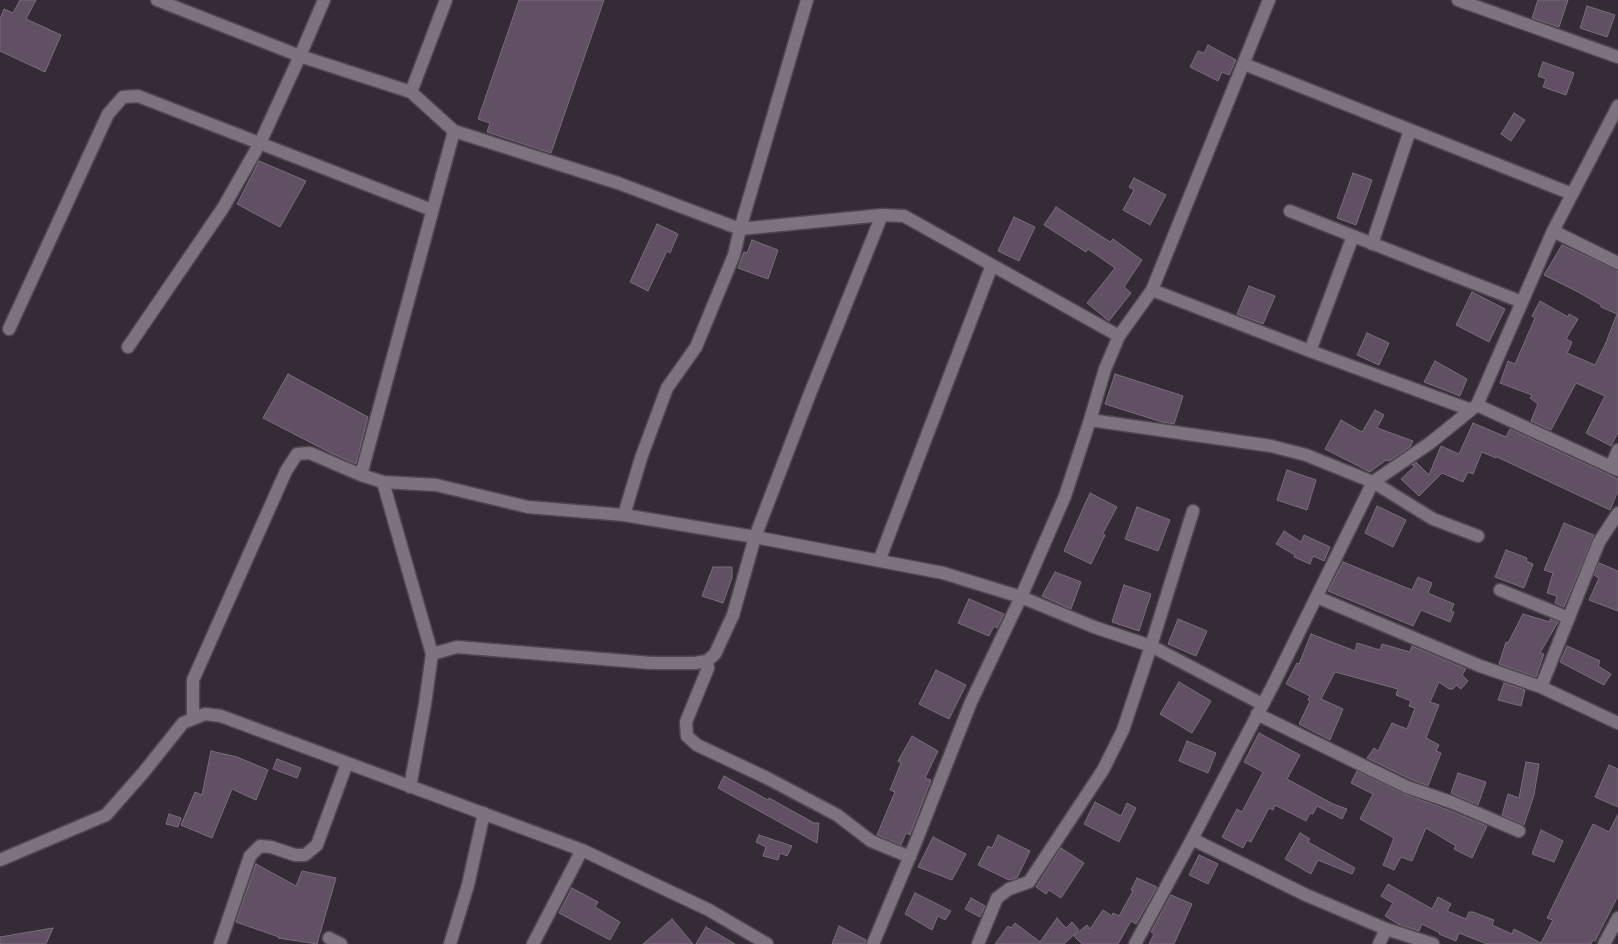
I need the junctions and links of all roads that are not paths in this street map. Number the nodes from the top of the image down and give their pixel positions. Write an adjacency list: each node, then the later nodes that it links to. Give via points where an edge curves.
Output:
1 (157, 0): 7 (street)
2 (324, 0): 7 (street)
3 (446, 0): 10 (street)
4 (807, 0): 19 (street)
5 (1269, 0): 9 (street)
6 (1458, 0): 8 (street)
7 (300, 56): 10 (street); 14 (street)
8 (1618, 57)
9 (1244, 64): 12 (street); 25 (street)
10 (411, 92): 13 (street)
11 (1618, 106): 15 (street)
12 (1410, 130): 15 (street); 22 (street)
13 (454, 131): 16 (street); 19 (street, via 618,182)
14 (260, 143): 16 (street); 27 (street, via 138,96 123,97 108,114); 29 (street, via 223,208)
15 (1572, 194): 20 (street)
16 (432, 210): 35 (street)
17 (1290, 211): 21 (street)
18 (882, 215): 19 (street); 24 (street, via 904,216); 42 (street)
19 (740, 229): 40 (street, via 734,255 696,347 667,388)
20 (1553, 231): 23 (street); 26 (street)
21 (1353, 236): 22 (street); 30 (street)
22 (1372, 244): 26 (street)
23 (1618, 262)
24 (992, 265): 28 (street); 43 (street)
25 (1152, 290): 28 (street); 30 (street)
26 (1522, 302): 31 (street)
27 (9, 329)
28 (1119, 336): 32 (street)
29 (128, 347)
30 (1310, 351): 31 (street)
31 (1474, 408): 34 (street); 37 (street)
32 (1090, 420): 37 (street, via 1271,446 1306,455); 45 (street, via 1065,496)
33 (1618, 450): 34 (street)
34 (1614, 468)
35 (361, 475): 36 (street); 53 (street, via 310,453 297,454 193,680)
36 (383, 482): 40 (street, via 436,486 528,507); 49 (street)
37 (1373, 482): 41 (street, via 1433,519); 46 (street)
38 (1192, 511): 48 (street)
39 (1618, 513): 47 (street, via 1599,542)
40 (624, 515): 42 (street)
41 (1478, 536)
42 (755, 537): 43 (street); 50 (street, via 733,615 715,654)
43 (879, 561): 45 (street, via 943,573)
44 (1500, 590): 47 (street)
45 (1021, 597): 48 (street); 61 (street, via 971,702)
46 (1317, 597): 51 (street, via 1480,666); 52 (street)
47 (1569, 618): 51 (street)
48 (1151, 646): 52 (street); 72 (street, via 1123,730 1102,770 1029,882 1009,889 997,898)
49 (432, 654): 50 (street, via 457,647 651,663); 56 (street)
50 (707, 660): 61 (street, via 708,668 686,722 687,736 697,745 837,815 871,842)
51 (1541, 687): 54 (street)
52 (1260, 709): 58 (street, via 1406,787); 59 (street)
53 (193, 719): 55 (street, via 206,714 221,716); 62 (street, via 183,723 106,815)
54 (1618, 723)
55 (347, 763): 56 (street); 66 (street, via 317,845 305,855 260,846 250,856)
56 (410, 787): 57 (street)
57 (484, 813): 60 (street); 68 (street, via 468,886)
58 (1519, 831)
59 (1192, 839): 64 (street, via 1306,895); 73 (street)
60 (582, 850): 69 (street); 70 (street, via 708,910)
61 (910, 857): 71 (street)
62 (0, 860)
63 (1618, 918): 76 (street)
64 (1386, 929): 74 (street); 75 (street)
65 (329, 938): 67 (street)
66 (220, 944)
67 (341, 944)
68 (450, 944)
69 (533, 944)
70 (767, 944)
71 (873, 944)
72 (978, 944)
73 (1134, 944)
74 (1379, 944)
75 (1433, 944)
76 (1604, 944)

